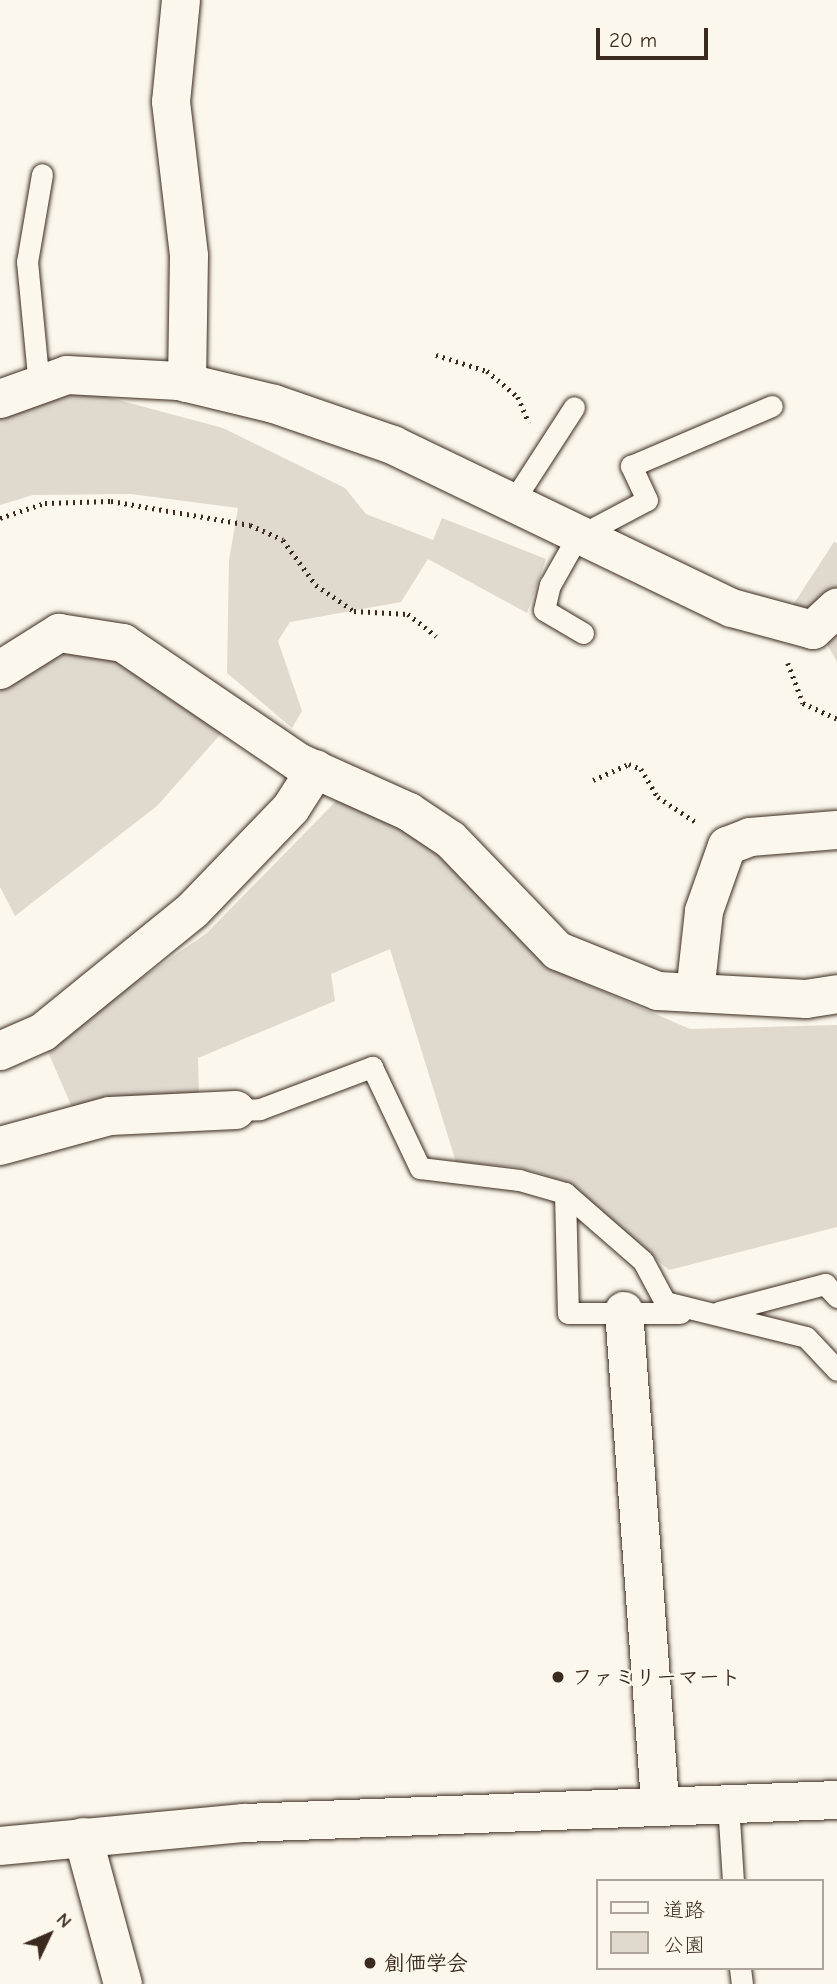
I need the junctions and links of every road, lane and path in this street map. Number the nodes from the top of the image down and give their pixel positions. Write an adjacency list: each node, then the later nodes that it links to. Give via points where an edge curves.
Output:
1 (181, 0): 4 (street, via 171,102 189,256)
2 (43, 174): 5 (lane, via 27,262)
3 (436, 355): 9 (path, via 487,371 518,397)
4 (187, 383): 5 (street, via 67,375); 10 (street, via 274,404 393,445)
5 (39, 386): 6 (street)
6 (0, 399)
7 (772, 406): 12 (lane, via 631,466 647,500)
8 (574, 407): 10 (lane)
9 (534, 432)
10 (512, 503): 12 (street)
11 (0, 518): 17 (path, via 45,503 111,501 250,525 283,540 316,585 354,611 408,614)
12 (577, 537): 13 (street); 15 (lane, via 550,585 544,610)
13 (732, 608): 14 (street, via 813,630); 16 (street)
14 (837, 608)
15 (583, 634)
16 (768, 634): 19 (path, via 785,655 803,703)
17 (436, 636)
18 (0, 670): 20 (street, via 59,633 123,643)
19 (837, 719)
20 (316, 769): 24 (street, via 409,812 451,840 558,951 658,991); 26 (street, via 291,808 193,910 43,1032)
21 (593, 780): 23 (path, via 629,764 692,821)
22 (837, 830): 23 (street)
23 (750, 836): 24 (street, via 727,846 719,867 704,911)
24 (695, 993): 25 (street, via 806,999)
25 (837, 994)
26 (0, 1051)
27 (236, 1110): 28 (street, via 110,1116); 29 (lane, via 260,1109 372,1067 420,1168 519,1180)
28 (0, 1146)
29 (565, 1193): 31 (lane, via 568,1313); 32 (lane, via 643,1261 664,1302)
30 (837, 1297): 32 (lane, via 825,1283)
31 (624, 1311): 32 (lane); 36 (street)
32 (716, 1313): 33 (lane, via 806,1337)
33 (837, 1370)
34 (837, 1800): 35 (street)
35 (728, 1804): 36 (street); 39 (lane)
36 (660, 1806): 37 (street, via 244,1823)
37 (83, 1837): 38 (street); 40 (street)
38 (0, 1846)
39 (733, 1879)
40 (123, 1984)

